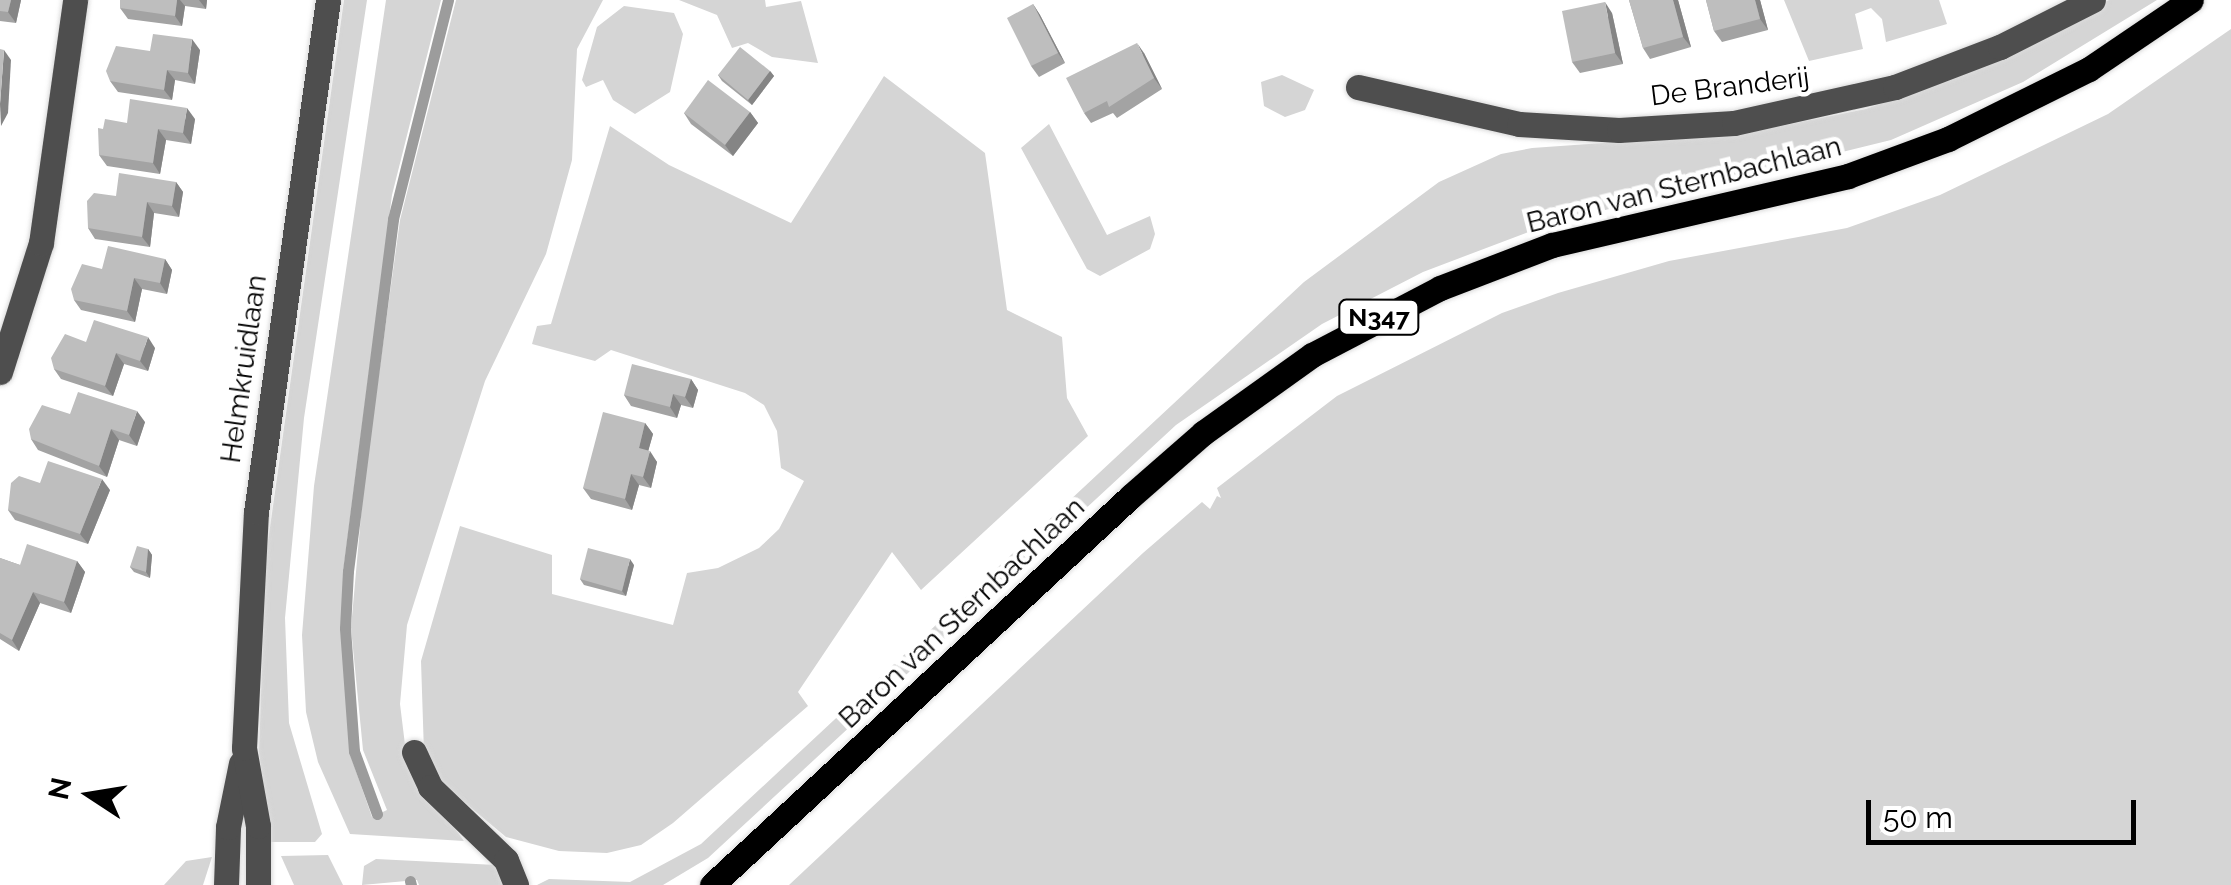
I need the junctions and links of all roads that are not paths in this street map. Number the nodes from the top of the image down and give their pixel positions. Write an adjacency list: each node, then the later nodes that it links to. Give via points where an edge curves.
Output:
1 (75, 0): 6 (street, via 41,244)
2 (328, 0): 7 (street, Helmkruidlaan, via 263,445)
3 (2093, 0): 5 (street, De Branderij, via 2000,47 1895,88 1734,123 1619,130 1519,124)
4 (2191, 0): 12 (main road, Baron van Sternbachlaan / N347, via 2088,69 1948,139 1848,176 1534,251 1440,288 1312,355 1160,470)
5 (1358, 87)
6 (0, 372)
7 (244, 748): 9 (street, Helmkruidlaan, via 228,827); 10 (street, Helmkruidlaan, via 258,826)
8 (414, 752): 11 (street, via 430,787 506,860)
9 (226, 885)
10 (258, 885)
11 (516, 885)
12 (712, 885)

